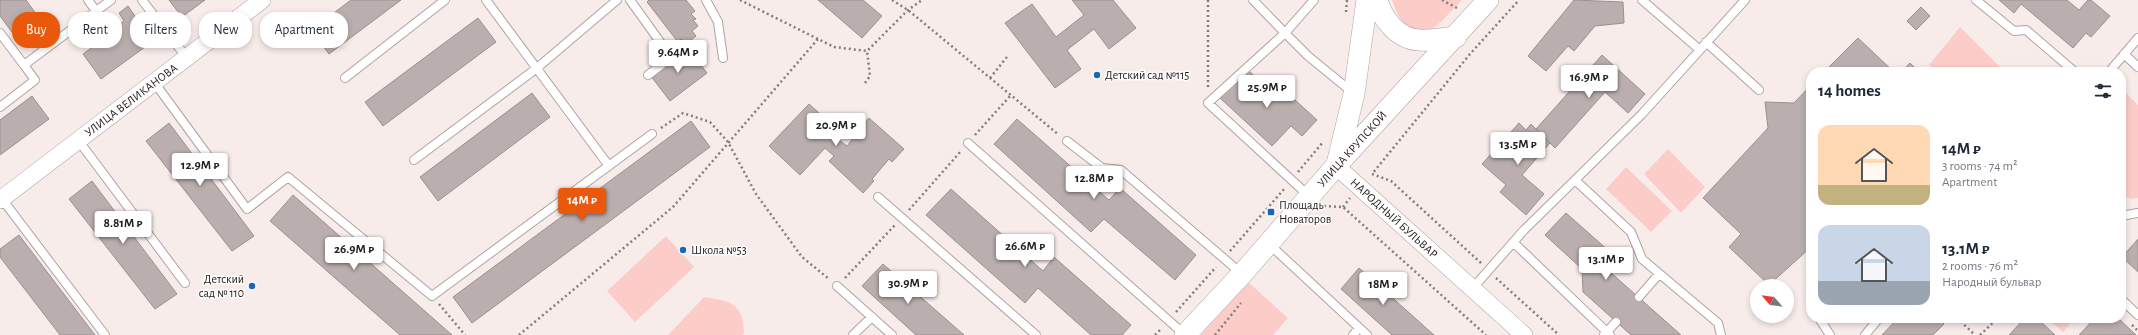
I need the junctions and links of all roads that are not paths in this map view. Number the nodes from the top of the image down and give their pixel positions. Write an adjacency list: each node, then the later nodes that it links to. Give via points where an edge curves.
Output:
1 (88, 0): 18 (lane)
2 (110, 0): 18 (lane)
3 (142, 0): 26 (lane)
4 (262, 0): 26 (street, УЛИЦА ВЕЛИКАНОВА)
5 (445, 0): 34 (lane)
6 (486, 0): 32 (lane)
7 (617, 0): 32 (lane)
8 (630, 0): 33 (lane, via 668,53 665,62)
9 (706, 0): 27 (lane, via 718,22)
10 (1253, 0): 20 (lane)
11 (1314, 0): 20 (lane)
12 (1367, 0): 37 (street)
13 (1377, 0): 21 (street, via 1386,19 1397,32 1418,40)
14 (1488, 0): 21 (street, УЛИЦА КРУПСКОЙ)
15 (1642, 0): 24 (lane)
16 (1744, 0): 23 (lane)
17 (1976, 0): 29 (lane, via 2014,31 2026,30)
18 (96, 11): 28 (lane)
19 (0, 33): 28 (lane)
20 (1285, 33): 37 (lane); 48 (lane, via 1208,103)
21 (1456, 37): 39 (street, УЛИЦА КРУПСКОЙ)
22 (2138, 38): 25 (lane)
23 (1706, 42): 24 (lane); 36 (lane)
24 (1700, 50): 47 (lane, via 1642,114)
25 (2124, 54): 30 (lane); 31 (lane)
26 (187, 58): 35 (street, УЛИЦА ВЕЛИКАНОВА)
27 (723, 58)
28 (24, 65): 38 (lane, via 35,80)
29 (2069, 67)
30 (2113, 67)
31 (2138, 67)
32 (537, 68): 44 (lane); 45 (lane)
33 (648, 75)
34 (345, 78)
35 (154, 82): 41 (street, УЛИЦА ВЕЛИКАНОВА); 45 (lane, via 247,209 288,177 432,296)
36 (1759, 90)
37 (1354, 94): 39 (street, via 1355,104 1359,110 1369,116 1376,116); 46 (street)
38 (0, 107)
39 (1388, 110): 46 (street, УЛИЦА КРУПСКОЙ)
40 (652, 134): 45 (lane)
41 (78, 140): 50 (street, УЛИЦА ВЕЛИКАНОВА); 57 (lane)
42 (1067, 141): 55 (lane, via 1102,168 1121,170)
43 (968, 142): 73 (lane)
44 (414, 160)
45 (609, 166)
46 (1336, 166): 48 (street, УЛИЦА КРУПСКОЙ); 59 (street, НАРОДНЫЙ БУЛЬВАР)
47 (1575, 180): 53 (lane); 56 (lane, via 1631,232 1642,259)
48 (1310, 196): 54 (street, УЛИЦА КРУПСКОЙ)
49 (878, 197): 72 (lane)
50 (1, 200): 69 (lane)
51 (2138, 213): 52 (lane)
52 (2126, 215)
53 (1513, 242): 59 (lane); 68 (lane)
54 (1269, 244): 55 (street, УЛИЦА КРУПСКОЙ); 67 (lane)
55 (1242, 274): 73 (street, УЛИЦА КРУПСКОЙ)
56 (1659, 274): 60 (lane); 77 (lane, via 1718,322)
57 (185, 283)
58 (837, 286): 63 (lane)
59 (1472, 289): 76 (street, НАРОДНЫЙ БУЛЬВАР)
60 (1639, 297)
61 (2126, 304): 62 (lane)
62 (2138, 315)
63 (872, 317): 70 (lane); 71 (lane)
64 (1616, 322): 68 (lane)
65 (1822, 323): 78 (lane)
66 (1875, 323): 79 (lane)
67 (1359, 328): 74 (lane); 75 (lane)
68 (1607, 334)
69 (105, 335)
70 (853, 335)
71 (892, 335)
72 (1036, 335)
73 (1185, 335)
74 (1353, 335)
75 (1367, 335)
76 (1524, 335)
77 (1721, 335)
78 (1830, 335)
79 (1865, 335)

